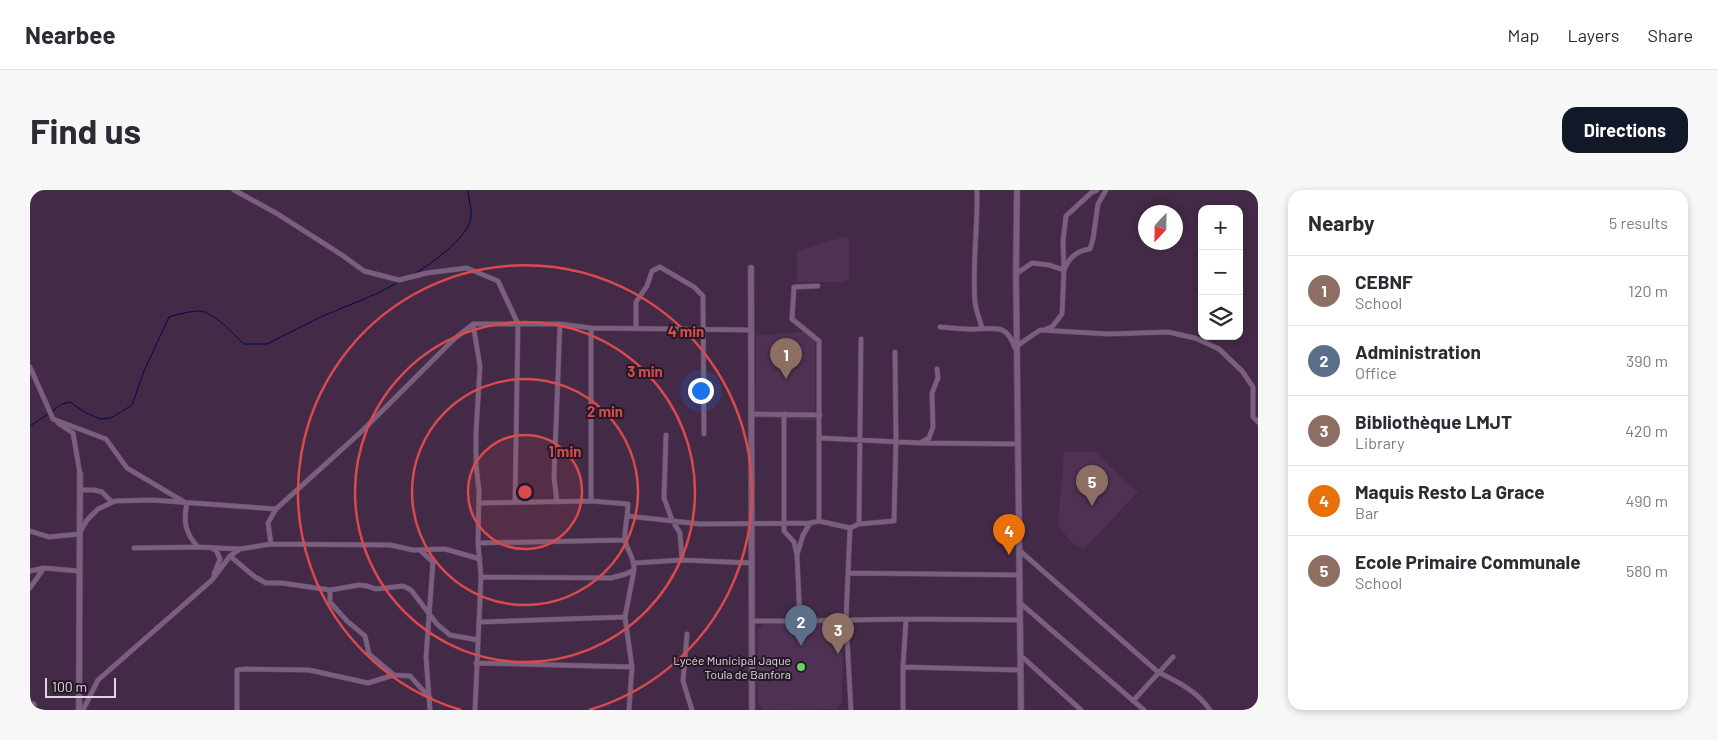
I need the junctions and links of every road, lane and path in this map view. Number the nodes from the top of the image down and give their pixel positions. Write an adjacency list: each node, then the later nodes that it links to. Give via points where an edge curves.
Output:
1 (234, 190): 11 (street, via 364,271 399,280 467,268 498,281)
2 (977, 190): 16 (street, via 974,257 976,304)
3 (1017, 190): 8 (street)
4 (1097, 190): 7 (street, via 1066,216)
5 (1106, 190): 7 (street, via 1098,204 1090,250 1075,254)
6 (751, 268): 18 (street)
7 (1064, 270): 8 (street, via 1032,263); 19 (street, via 1062,314 1052,327)
8 (1016, 274): 21 (street)
9 (818, 286): 27 (street, via 794,287 792,319 819,341)
10 (473, 324): 11 (street); 44 (street, via 480,366 476,433); 45 (street)
11 (518, 324): 12 (street); 41 (street)
12 (560, 324): 14 (street); 42 (street, via 554,478)
13 (940, 327): 16 (street)
14 (592, 328): 15 (street); 39 (street)
15 (636, 328): 17 (street); 17 (street, via 636,302 652,271 660,267 703,296)
16 (982, 328): 21 (street, via 1002,330 1012,338)
17 (702, 330): 18 (street); 30 (street)
18 (752, 330): 25 (street)
19 (1040, 330): 21 (street); 29 (street, via 1109,334 1168,332 1194,338 1219,349 1242,371 1252,387 1253,417)
20 (861, 339): 33 (street)
21 (1017, 349): 36 (street)
22 (895, 352): 34 (street)
23 (30, 367): 28 (street)
24 (937, 369): 35 (street, via 938,378 932,393 933,427 929,438)
25 (751, 414): 26 (street); 51 (street)
26 (784, 414): 27 (street); 49 (street)
27 (820, 415): 32 (street)
28 (52, 419): 37 (street, via 73,433); 43 (street, via 106,439 127,468)
29 (1258, 422)
30 (704, 434)
31 (666, 435): 47 (street, via 664,498)
32 (820, 438): 33 (street); 48 (street)
33 (860, 440): 34 (street); 52 (street)
34 (896, 441): 35 (street); 52 (street, via 894,521)
35 (920, 443): 36 (street)
36 (1018, 444): 64 (street)
37 (80, 474): 38 (street)
38 (80, 490): 40 (street, via 102,492); 55 (street)
39 (591, 501): 42 (street); 46 (street, via 628,504)
40 (112, 502): 43 (street, via 152,500); 55 (street, via 87,520)
41 (515, 502): 42 (street); 44 (street)
42 (558, 502)
43 (187, 503): 45 (street); 59 (street, via 187,534)
44 (479, 503): 57 (street)
45 (276, 510): 58 (street, via 268,523)
46 (628, 516): 47 (street); 56 (street)
47 (672, 520): 51 (street, via 700,524); 68 (street, via 680,533)
48 (819, 521): 50 (street); 53 (street)
49 (783, 523): 50 (street); 51 (street); 65 (street)
50 (810, 523): 65 (street)
51 (751, 524): 69 (street)
52 (858, 524): 53 (street)
53 (850, 528): 75 (street)
54 (30, 531): 55 (street, via 49,536)
55 (79, 534): 74 (street)
56 (625, 540): 57 (street); 70 (street)
57 (478, 542): 67 (street)
58 (271, 544): 62 (street); 63 (street, via 390,545)
59 (198, 547): 60 (street); 61 (street)
60 (134, 548)
61 (211, 548): 62 (street); 78 (street, via 216,550 220,559)
62 (240, 549): 66 (street)
63 (420, 550): 67 (street, via 445,549); 82 (street, via 433,562)
64 (1019, 550): 76 (street); 98 (street)
65 (797, 554): 88 (street)
66 (230, 556): 78 (street); 80 (street, via 266,584)
67 (480, 559): 77 (street)
68 (682, 560): 69 (street); 70 (street)
69 (751, 562): 85 (street)
70 (635, 563): 72 (street)
71 (44, 568): 73 (street); 74 (street); 79 (street)
72 (634, 570): 77 (street, via 611,578); 83 (street)
73 (30, 571)
74 (79, 571): 104 (street)
75 (848, 573): 76 (street); 86 (street)
76 (1019, 575): 81 (street)
77 (481, 577): 89 (street)
78 (212, 580): 105 (street, via 98,680)
79 (30, 588)
80 (330, 590): 82 (street, via 359,585 376,589 403,586 411,590); 99 (street, via 330,602 365,636 369,654)
81 (1020, 602): 87 (street); 101 (street)
82 (430, 613): 91 (street, via 450,636); 100 (street, via 426,657)
83 (625, 617): 89 (street); 95 (street)
84 (906, 619): 86 (street); 87 (street); 96 (street)
85 (752, 620): 88 (street); 111 (street)
86 (846, 620): 88 (street); 112 (street)
87 (1020, 620): 92 (street)
88 (800, 621)
89 (480, 622): 91 (street)
90 (687, 634): 110 (street, via 683,680)
91 (478, 640): 94 (street)
92 (1020, 655): 97 (street); 115 (street)
93 (1173, 657): 98 (street)
94 (476, 663): 95 (street); 108 (street)
95 (632, 667): 109 (street)
96 (903, 667): 97 (street); 113 (street)
97 (1020, 670): 114 (street)
98 (1158, 672): 101 (street); 117 (street, via 1202,699)
99 (394, 675): 100 (street, via 410,676); 106 (street, via 368,682 309,670 237,670)
100 (430, 698): 107 (street)
101 (1133, 701): 116 (street)
102 (30, 703): 103 (street, via 34,704)
103 (34, 710)
104 (78, 710)
105 (83, 710)
106 (238, 710)
107 (430, 710)
108 (475, 710)
109 (629, 710)
110 (692, 710)
111 (752, 710)
112 (851, 710)
113 (903, 710)
114 (1020, 710)
115 (1081, 710)
116 (1144, 710)
117 (1210, 710)

